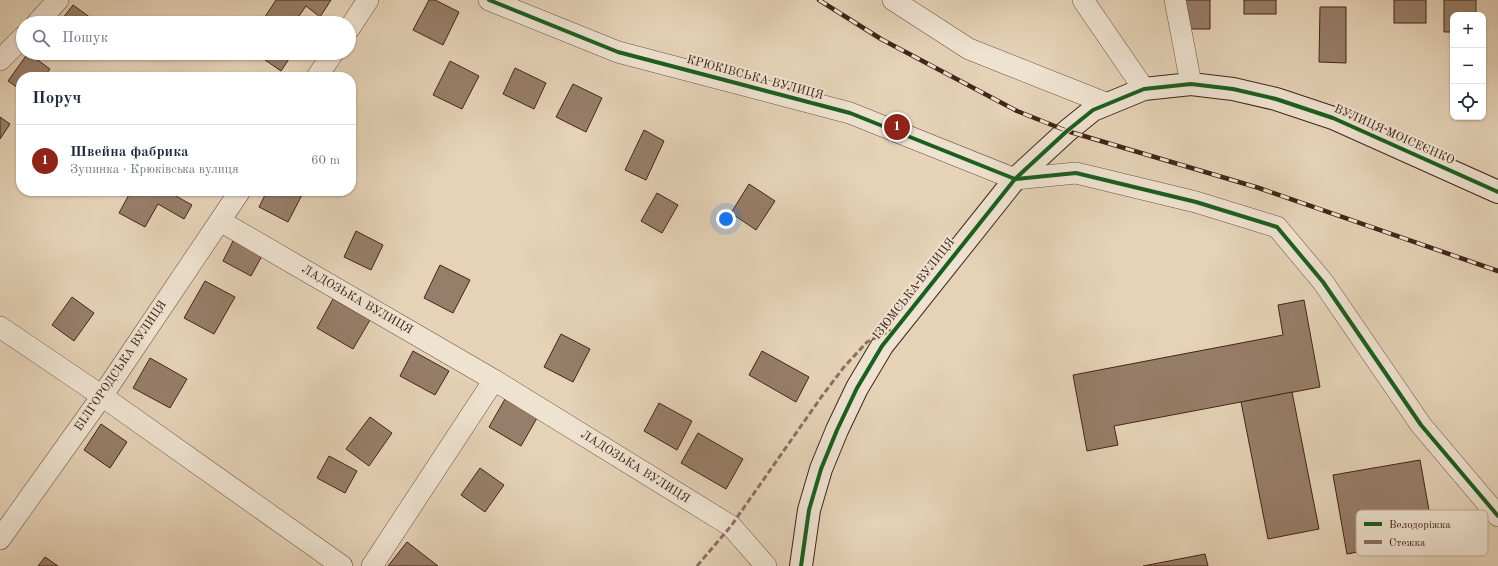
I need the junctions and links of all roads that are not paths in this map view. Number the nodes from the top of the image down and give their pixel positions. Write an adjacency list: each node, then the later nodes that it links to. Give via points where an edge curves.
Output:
1 (58, 0): 7 (street)
2 (368, 0): 8 (street)
3 (489, 0): 16 (street, КРЮКІВСЬКА ВУЛИЦЯ, via 618,52 850,113)
4 (892, 0): 15 (street, via 970,49)
5 (1083, 0): 14 (street)
6 (1175, 0): 13 (street)
7 (43, 16)
8 (356, 18)
9 (16, 44): 10 (street)
10 (0, 60)
11 (328, 60): 12 (street)
12 (320, 72)
13 (1191, 84): 14 (street, ВУЛИЦЯ МОІСЕЄНКО); 17 (street, ВУЛИЦЯ МОІСЕЄНКО, via 1233,89 1276,99 1333,118)
14 (1144, 89): 15 (street, ВУЛИЦЯ МОІСЕЄНКО)
15 (1101, 107): 16 (street, ІЗЮМСЬКА ВУЛИЦЯ, via 1067,131)
16 (1015, 179): 23 (street, via 1076,173 1196,202 1277,227 1323,282 1421,425); 28 (street, ІЗЮМСЬКА ВУЛИЦЯ, via 882,346 857,388 836,430 821,469 809,510)
17 (1498, 192)
18 (237, 196): 19 (street, БІЛГОРОДСЬКА ВУЛИЦЯ)
19 (220, 221): 21 (street, ЛАДОЗЬКА ВУЛИЦЯ); 22 (street, БІЛГОРОДСЬКА ВУЛИЦЯ)
20 (0, 327): 22 (street)
21 (494, 380): 26 (street); 27 (street, ЛАДОЗЬКА ВУЛИЦЯ, via 731,526)
22 (102, 396): 24 (street, БІЛГОРОДСЬКА ВУЛИЦЯ); 25 (street)
23 (1498, 516)
24 (0, 539)
25 (342, 566)
26 (372, 566)
27 (766, 566)
28 (801, 566)

